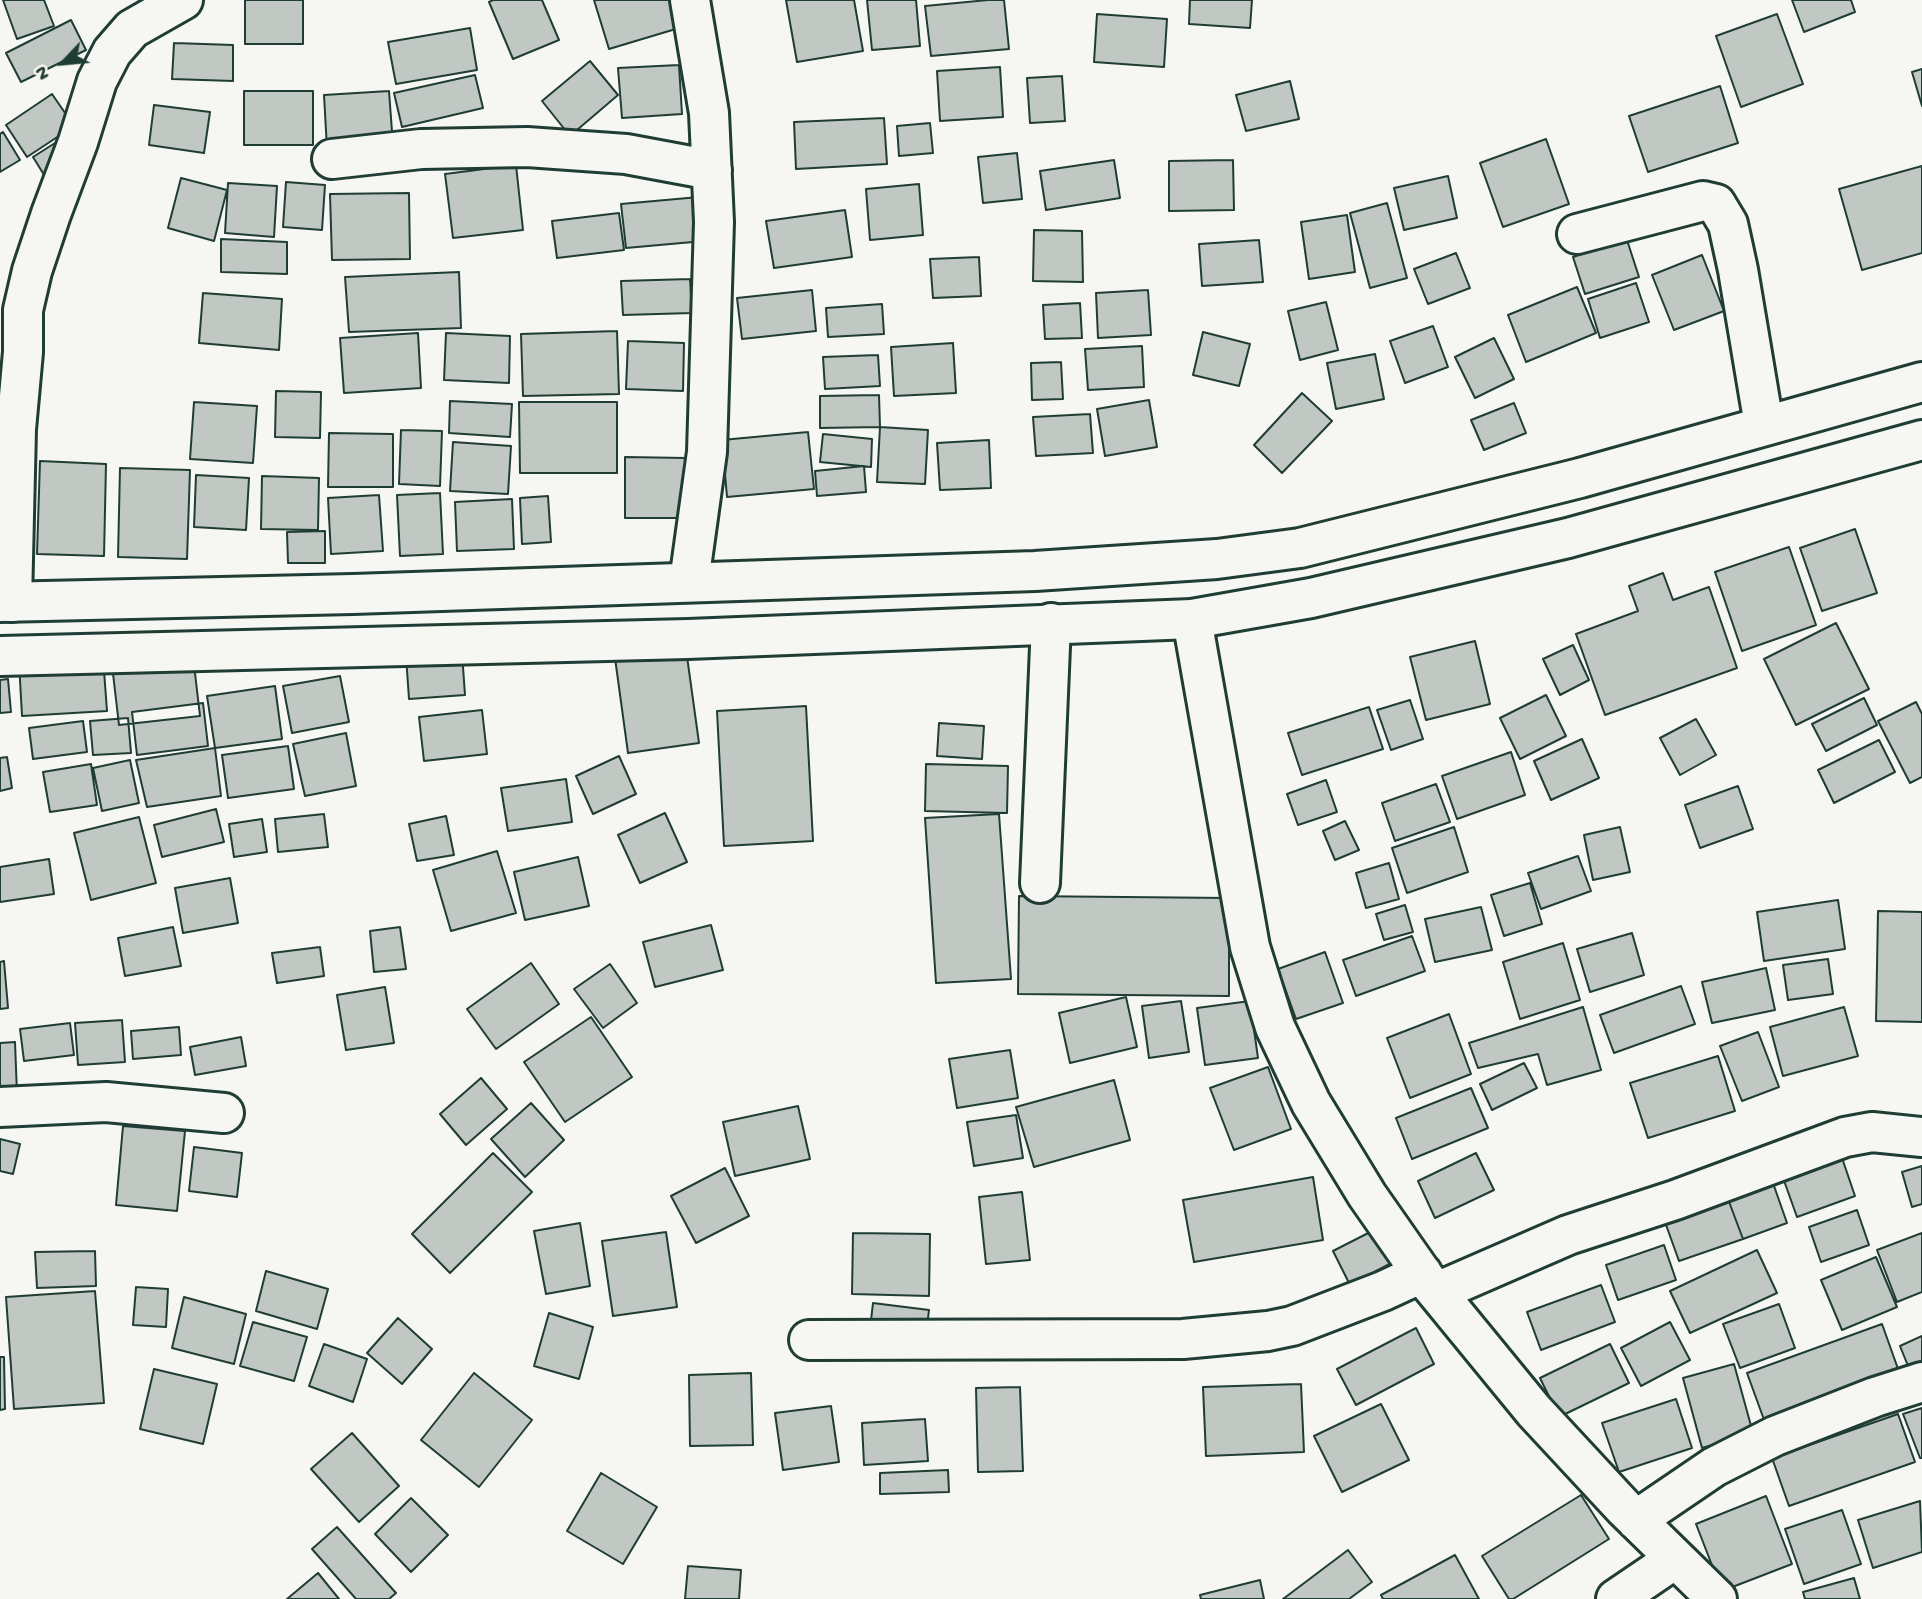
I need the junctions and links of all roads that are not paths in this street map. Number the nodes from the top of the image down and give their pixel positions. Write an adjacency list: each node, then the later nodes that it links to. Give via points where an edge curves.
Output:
1 (183, 0): 13 (main road, via 132,29 112,52 97,81 32,271 23,310)
2 (690, 0): 4 (main road, via 709,113)
3 (332, 159): 4 (main road, via 421,149 527,146 626,154)
4 (712, 170): 11 (main road, via 707,452)
5 (1577, 234): 8 (main road, via 1703,201 1716,204 1728,224 1738,270)
6 (1922, 382): 7 (main road)
7 (1819, 411): 8 (main road); 10 (main road)
8 (1764, 425): 11 (main road, via 1580,478 1300,548 1217,559 1035,571)
9 (1922, 440): 10 (main road)
10 (1835, 464): 14 (main road, via 1567,538 1311,598)
11 (689, 582): 12 (main road)
12 (353, 594): 13 (main road); 16 (main road)
13 (6, 602)
14 (1192, 619): 15 (main road); 22 (main road, via 1250,947 1275,1027 1311,1103 1367,1195)
15 (1051, 624): 16 (main road); 18 (main road)
16 (354, 648): 17 (main road)
17 (0, 656)
18 (1040, 883)
19 (0, 1107): 20 (main road, via 106,1102)
20 (224, 1113)
21 (1922, 1137): 22 (main road, via 1872,1132 1844,1137 1675,1200)
22 (1429, 1282): 23 (main road, via 1383,1292 1292,1326 1183,1339); 25 (main road, via 1534,1411)
23 (809, 1340)
24 (1922, 1382): 25 (main road, via 1775,1436 1714,1467)
25 (1636, 1520): 26 (main road)
26 (1675, 1559): 27 (main road); 28 (main road)
27 (1616, 1599)
28 (1717, 1599)

